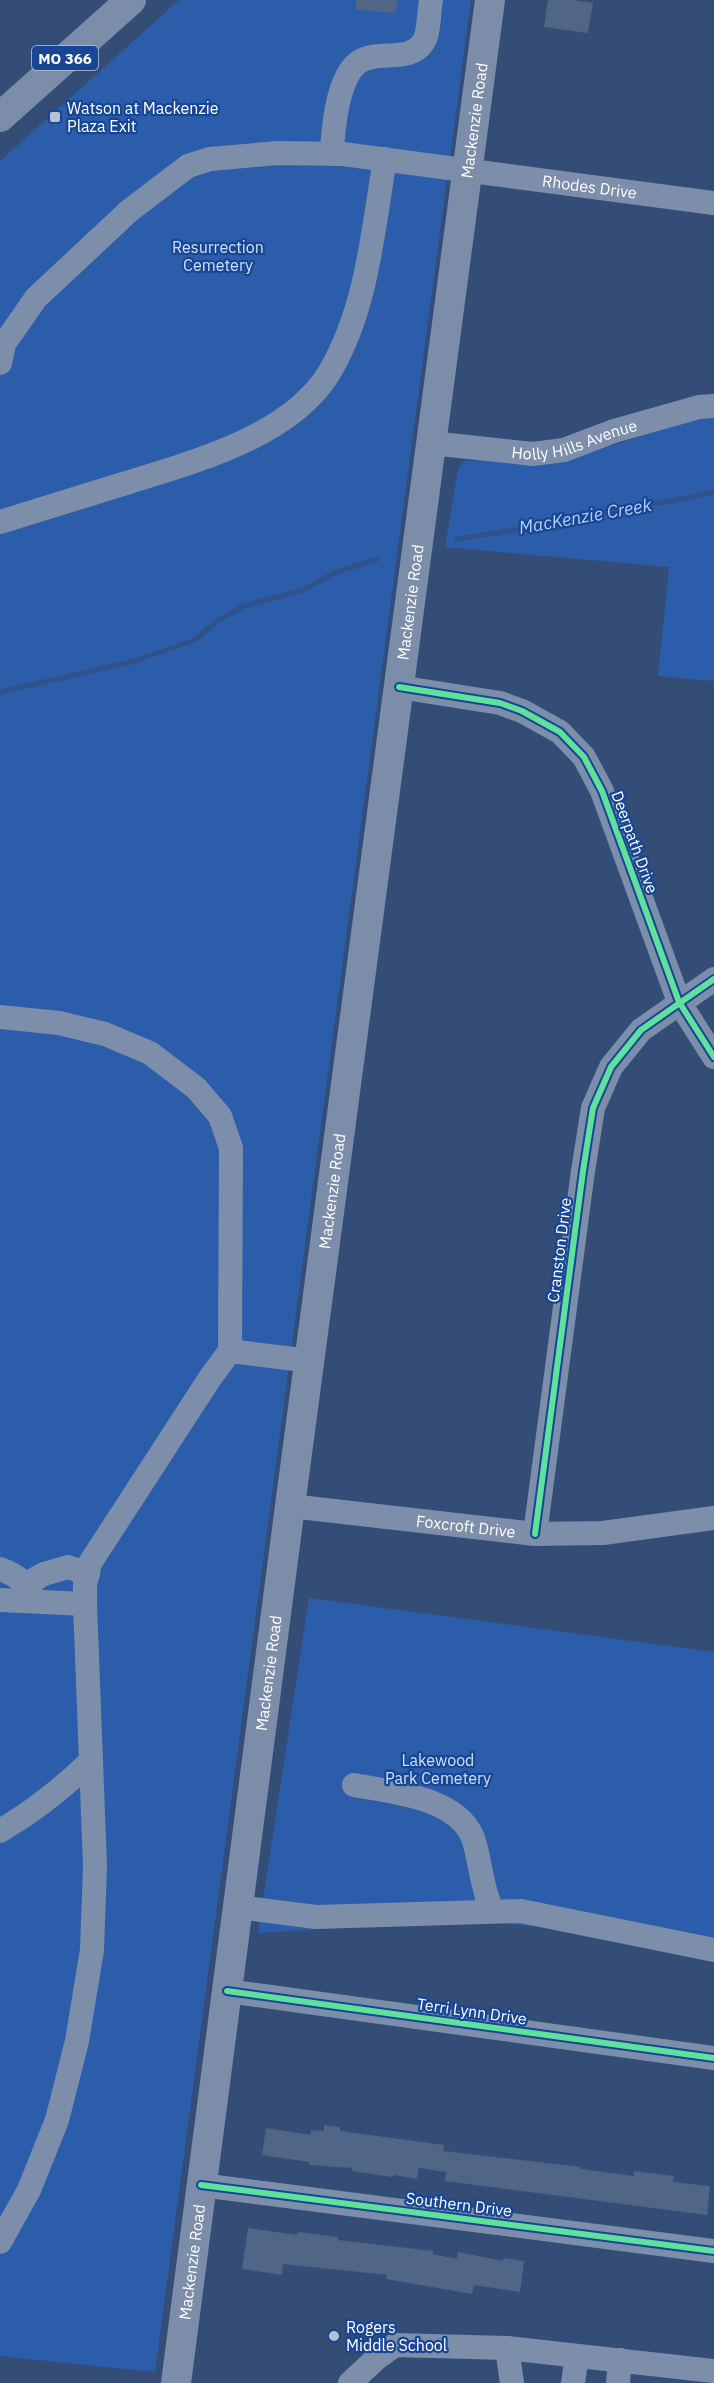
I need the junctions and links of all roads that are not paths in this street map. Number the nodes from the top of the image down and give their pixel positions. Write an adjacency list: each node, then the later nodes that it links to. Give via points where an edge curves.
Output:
1 (131, 0): 4 (main road, MO 366)
2 (431, 0): 5 (street, via 424,41 417,49 369,57 358,62 349,74 334,113)
3 (490, 0): 7 (main road, Mackenzie Road)
4 (0, 117)
5 (332, 154): 6 (street, Rhodes Drive); 9 (street, Rhodes Drive, via 267,154 210,159 188,166 129,211 36,298 4,344)
6 (385, 159): 7 (street, Rhodes Drive); 12 (street, via 366,272 351,327 328,374 299,408 250,439 198,460)
7 (467, 169): 8 (street, Rhodes Drive); 11 (main road, Mackenzie Road)
8 (714, 203)
9 (0, 363)
10 (714, 406): 11 (street, Holly Hills Avenue, via 699,406 564,450 533,454)
11 (431, 444): 13 (main road, Mackenzie Road)
12 (0, 522)
13 (399, 687): 15 (street, Deerpath Drive, via 500,703 522,711 560,732 584,757 602,792); 19 (main road, Mackenzie Road)
14 (714, 978): 15 (street, Cranston Drive)
15 (679, 1002): 17 (street, Deerpath Drive); 22 (street, Cranston Drive, via 641,1030 611,1067 593,1108)
16 (0, 1017): 18 (street, via 59,1023 105,1034 150,1053 195,1088 220,1116 231,1148)
17 (714, 1057)
18 (230, 1351): 19 (street); 24 (street, via 90,1563)
19 (310, 1361): 20 (main road, Mackenzie Road)
20 (290, 1506): 22 (street, Foxcroft Drive); 31 (main road, Mackenzie Road)
21 (714, 1518): 22 (street, Foxcroft Drive, via 603,1533)
22 (536, 1534)
23 (0, 1569): 25 (street, via 14,1574)
24 (88, 1574): 25 (street, via 68,1567 44,1574); 27 (street)
25 (31, 1593): 26 (street); 27 (street)
26 (0, 1600)
27 (85, 1604): 28 (street)
28 (91, 1761): 30 (street, via 63,1788); 37 (street, via 95,1866 92,1950 77,2041 57,2120 29,2190)
29 (354, 1785): 32 (street, via 414,1796 461,1820 472,1836)
30 (0, 1831)
31 (238, 1907): 32 (street, via 316,1917); 34 (main road, Mackenzie Road)
32 (492, 1910): 33 (street, via 547,1914)
33 (714, 1950)
34 (227, 1991): 35 (street, Terri Lynn Drive); 36 (main road, Mackenzie Road)
35 (714, 2058)
36 (201, 2185): 38 (street, Southern Drive); 44 (main road, Mackenzie Road)
37 (0, 2242)
38 (714, 2251)
39 (507, 2348): 40 (street); 45 (street, via 395,2345); 46 (street)
40 (577, 2356): 42 (street); 47 (street)
41 (714, 2371): 43 (street)
42 (619, 2372): 43 (street)
43 (667, 2374)
44 (176, 2383)
45 (350, 2383)
46 (513, 2383)
47 (573, 2383)

